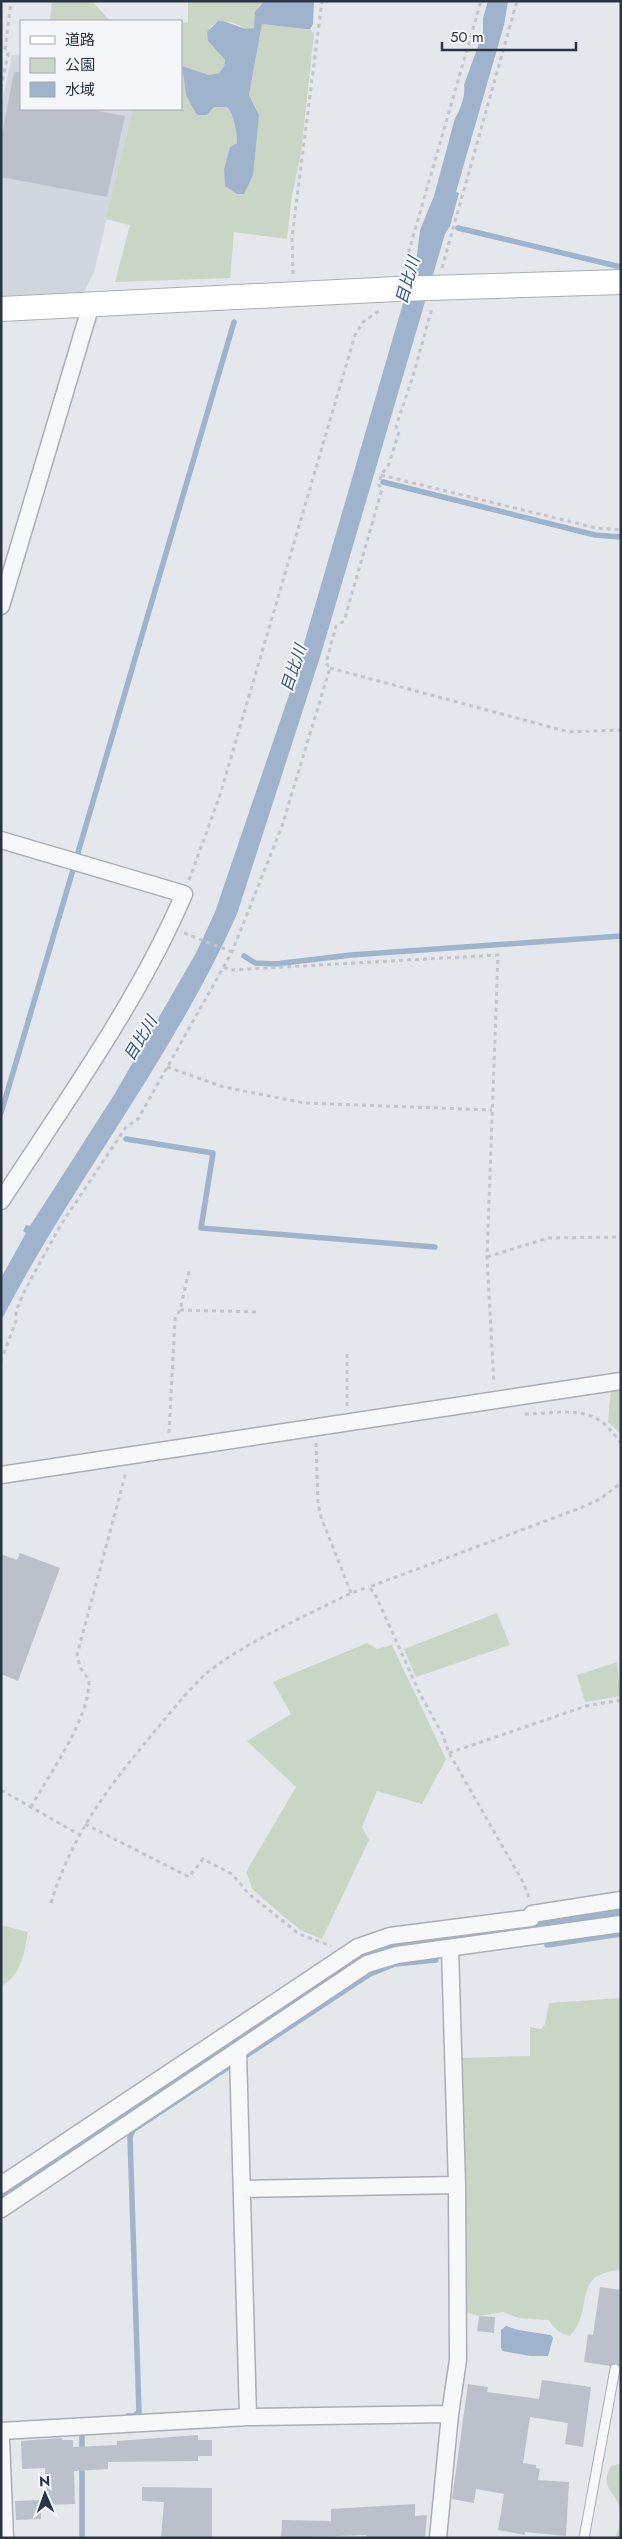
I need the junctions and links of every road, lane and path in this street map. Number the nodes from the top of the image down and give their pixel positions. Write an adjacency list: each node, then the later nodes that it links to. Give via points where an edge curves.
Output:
1 (11, 1): 5 (path, via 5,50 8,54)
2 (322, 1): 9 (path, via 292,238)
3 (481, 1): 8 (path)
4 (517, 1): 7 (path)
5 (1, 88)
6 (621, 282): 7 (street)
7 (434, 288): 8 (street); 12 (path, via 413,376 396,426 399,432 389,464)
8 (397, 289): 9 (street); 18 (path, via 387,305 363,322 355,335 220,795)
9 (294, 294): 10 (street)
10 (90, 305): 11 (street); 14 (street)
11 (1, 309)
12 (381, 475): 13 (path, via 596,528); 15 (path, via 379,485 382,489 344,621 336,626 326,663)
13 (621, 530)
14 (1, 606)
15 (330, 668): 16 (path, via 569,732); 20 (path, via 282,826)
16 (621, 730)
17 (1, 840): 18 (street)
18 (184, 894): 24 (street, via 170,926 106,1039)
19 (198, 940): 20 (path)
20 (232, 952): 21 (path)
21 (224, 967): 22 (path); 23 (path, via 230,970 498,956)
22 (168, 1067): 23 (path, via 224,1087 304,1103); 31 (path, via 138,1119 126,1127 60,1226 24,1290)
23 (492, 1110): 26 (path)
24 (1, 1201)
25 (621, 1236): 26 (path, via 548,1238)
26 (487, 1257): 33 (path)
27 (189, 1271): 28 (path)
28 (180, 1310): 29 (path); 37 (path, via 175,1319)
29 (258, 1312)
30 (347, 1350): 34 (path)
31 (1, 1361)
32 (621, 1381): 33 (street)
33 (495, 1399): 34 (street); 36 (path, via 526,1414 576,1412 589,1415 603,1422)
34 (346, 1422): 35 (street)
35 (315, 1427): 37 (street); 42 (path, via 318,1504)
36 (621, 1443)
37 (169, 1449): 38 (street)
38 (131, 1455): 39 (street); 46 (path, via 77,1655 89,1680 87,1702)
39 (1, 1475)
40 (621, 1483): 41 (path, via 583,1507)
41 (369, 1588): 42 (path); 44 (path, via 375,1594)
42 (351, 1593): 47 (path, via 218,1664 179,1702 111,1784)
43 (621, 1700): 44 (path, via 586,1706)
44 (449, 1753): 51 (path, via 524,1882)
45 (1, 1790): 46 (path)
46 (31, 1807): 48 (path)
47 (85, 1824): 48 (path); 55 (path, via 189,1877 203,1860 232,1874 249,1894 299,1934)
48 (78, 1834): 50 (path)
49 (621, 1900): 51 (street)
50 (51, 1903)
51 (532, 1913): 53 (street); 55 (street, via 390,1936)
52 (621, 1924): 53 (street)
53 (533, 1936): 54 (street)
54 (450, 1948): 56 (street, via 397,1954 368,1964); 58 (street)
55 (351, 1951): 57 (street)
56 (238, 2052): 59 (street); 60 (street)
57 (1, 2185)
58 (457, 2185): 59 (street); 62 (street, via 458,2360)
59 (242, 2190): 63 (street)
60 (2, 2207)
61 (615, 2369): 69 (lane)
62 (450, 2414): 63 (street); 68 (street)
63 (248, 2417): 64 (street)
64 (1, 2432)
65 (1, 2439): 66 (street)
66 (2, 2473): 67 (street)
67 (5, 2538)
68 (438, 2538)
69 (584, 2538)

